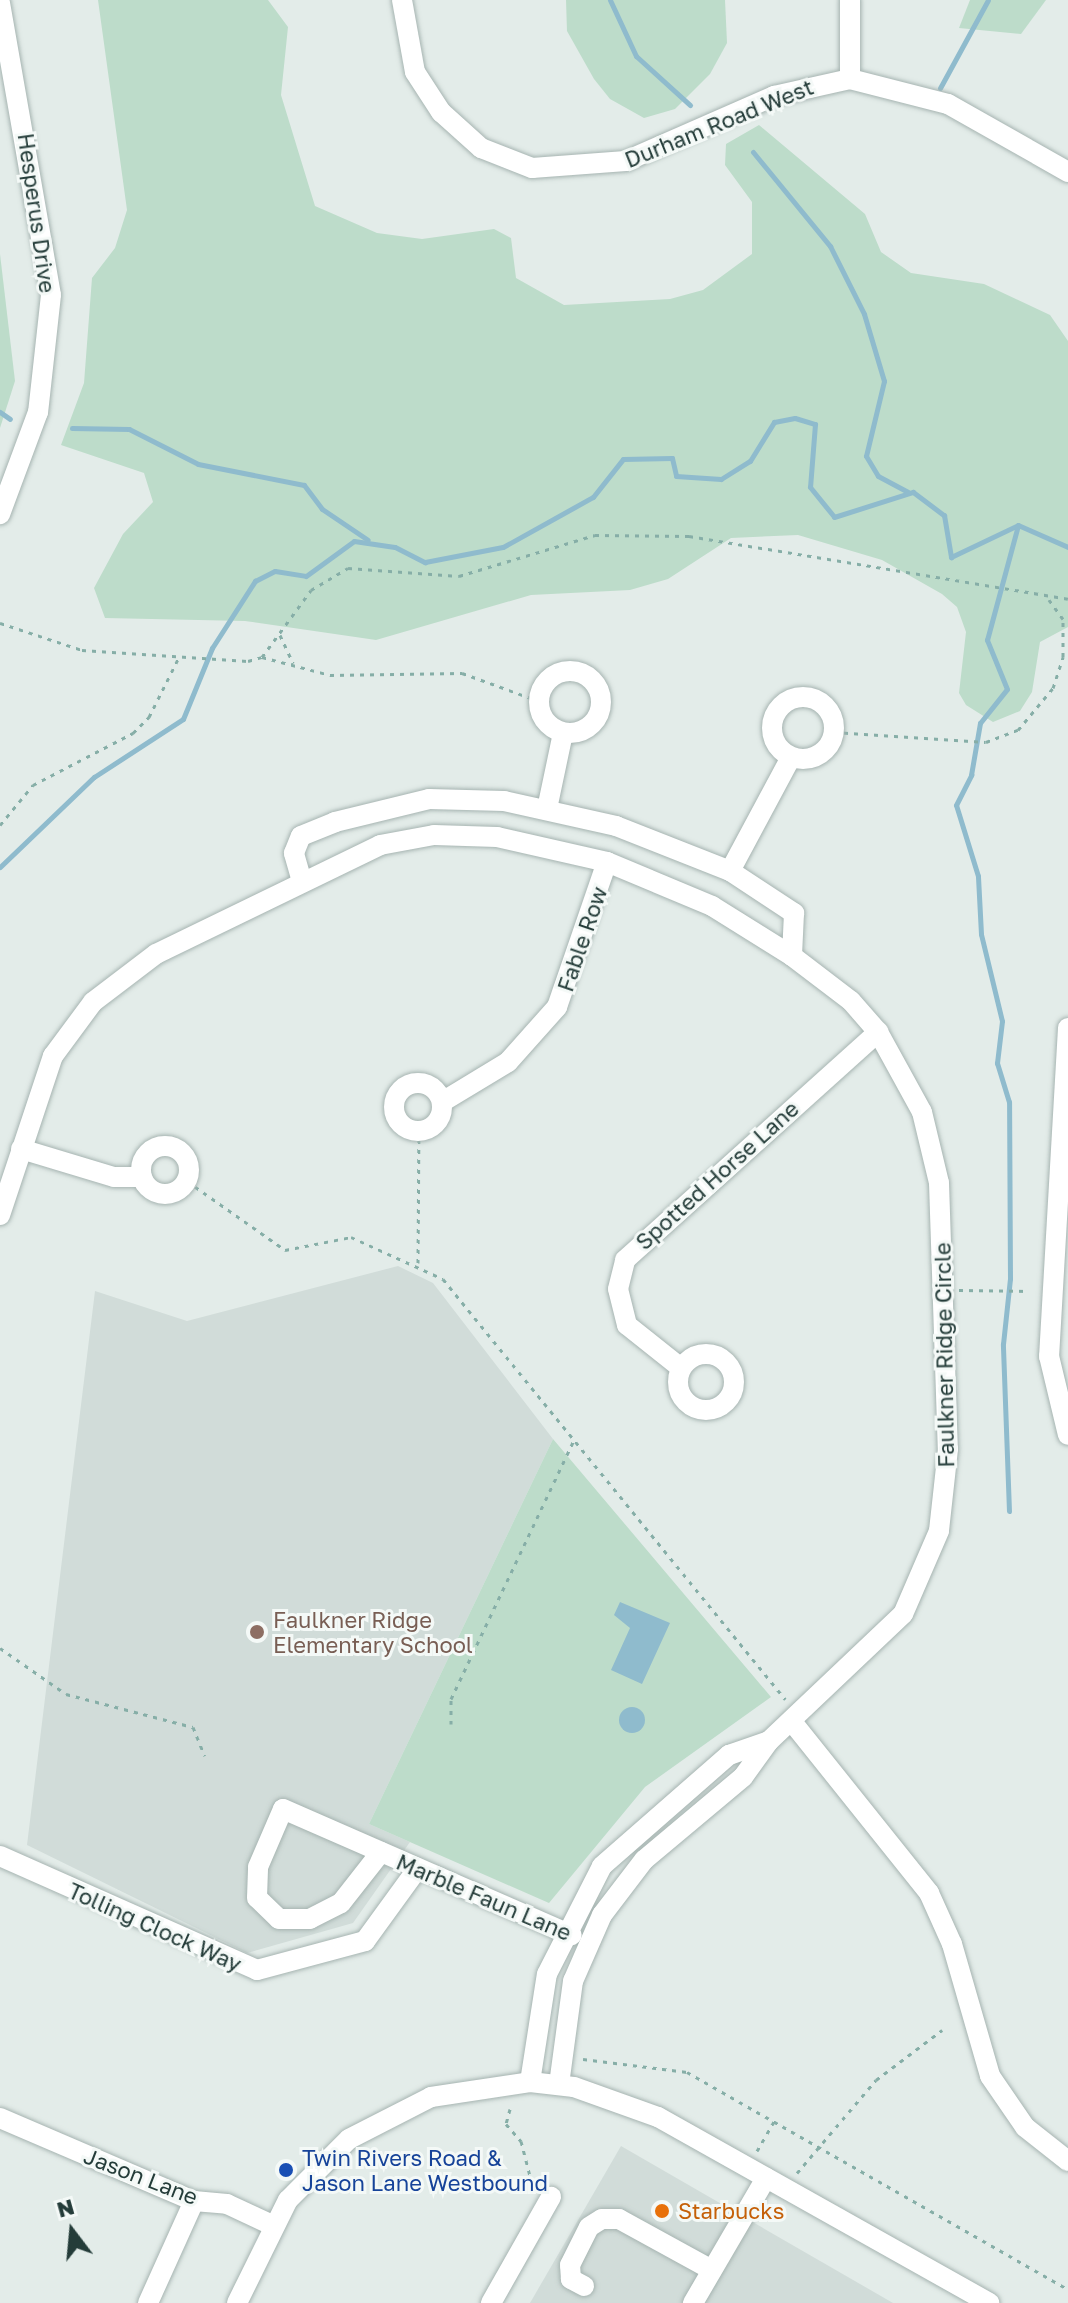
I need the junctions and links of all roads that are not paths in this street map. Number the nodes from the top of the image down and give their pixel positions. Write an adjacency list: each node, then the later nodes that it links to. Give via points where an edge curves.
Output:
1 (402, 0): 5 (street, Durham Road West, via 415,72 441,112 481,148 532,168 626,161 774,96)
2 (850, 0): 5 (street)
3 (0, 3): 4 (street, Hesperus Drive)
4 (7, 63): 7 (street, Hesperus Drive, via 51,295 38,412)
5 (850, 79): 6 (street, Durham Road West, via 948,104)
6 (1068, 172)
7 (0, 514)
8 (563, 733): 8 (street, via 579,733 599,715 593,681 559,673 539,701 548,725); 10 (street)
9 (791, 757): 9 (street, via 818,755 834,732 821,703 786,701 772,733); 12 (street)
10 (547, 809): 12 (street, via 616,826); 13 (street, via 440,799 366,811 301,836 294,853)
11 (607, 862): 13 (street, Faulkner Ridge Circle, via 497,837 434,835 380,845); 14 (street, Faulkner Ridge Circle, via 712,906); 17 (street, Fable Row, via 557,1007 508,1062)
12 (730, 871): 14 (street, via 794,913)
13 (301, 878): 18 (street, Faulkner Ridge Circle, via 156,954 93,1002 53,1056)
14 (792, 956): 16 (street, Faulkner Ridge Circle, via 851,1001)
15 (1068, 1028): 22 (street, via 1049,1356)
16 (878, 1032): 21 (street, Spotted Horse Lane, via 625,1260 618,1289 627,1325); 23 (street, Faulkner Ridge Circle, via 909,1082 932,1147 944,1290 948,1449 932,1557 879,1644)
17 (442, 1102): 17 (street, Fable Row, via 427,1085 398,1093 398,1120 419,1131 437,1122)
18 (21, 1149): 19 (street, via 114,1177); 20 (street, Faulkner Ridge Circle)
19 (142, 1177): 19 (street, via 160,1194 187,1181 188,1162 167,1146 149,1152)
20 (0, 1215)
21 (681, 1368)
22 (1068, 1435)
23 (798, 1719): 24 (street, Faulkner Ridge Circle); 33 (street, via 929,1893 952,1944 990,2076 1025,2127)
24 (769, 1741): 28 (street, Faulkner Ridge Circle, via 729,1755 628,1837); 29 (street, Faulkner Ridge Circle, via 743,1777 644,1860)
25 (381, 1852): 25 (street, Marble Faun Lane, via 283,1809 258,1867 257,1898 279,1919 310,1919 341,1903); 27 (street, Marble Faun Lane)
26 (0, 1856): 27 (street, Tolling Clock Way, via 257,1970 365,1941)
27 (418, 1868): 28 (street, Marble Faun Lane)
28 (563, 1931): 29 (street, Marble Faun Lane); 30 (street, Faulkner Ridge Circle, via 540,1999)
29 (587, 1941): 31 (street, Faulkner Ridge Circle, via 564,2020)
30 (530, 2082): 31 (street); 37 (street, via 463,2088 376,2122 324,2160)
31 (559, 2084): 34 (street, via 630,2104)
32 (4, 2125): 36 (street, Jason Lane)
33 (1068, 2161)
34 (766, 2178): 38 (street); 44 (street)
35 (551, 2197): 42 (street)
36 (194, 2201): 37 (street, Jason Lane, via 227,2204); 40 (street)
37 (272, 2225): 41 (street)
38 (712, 2270): 39 (street, via 619,2219 602,2219 589,2227 570,2265 571,2279); 43 (street)
39 (584, 2286)
40 (148, 2303)
41 (237, 2303)
42 (491, 2303)
43 (693, 2303)
44 (989, 2303)

